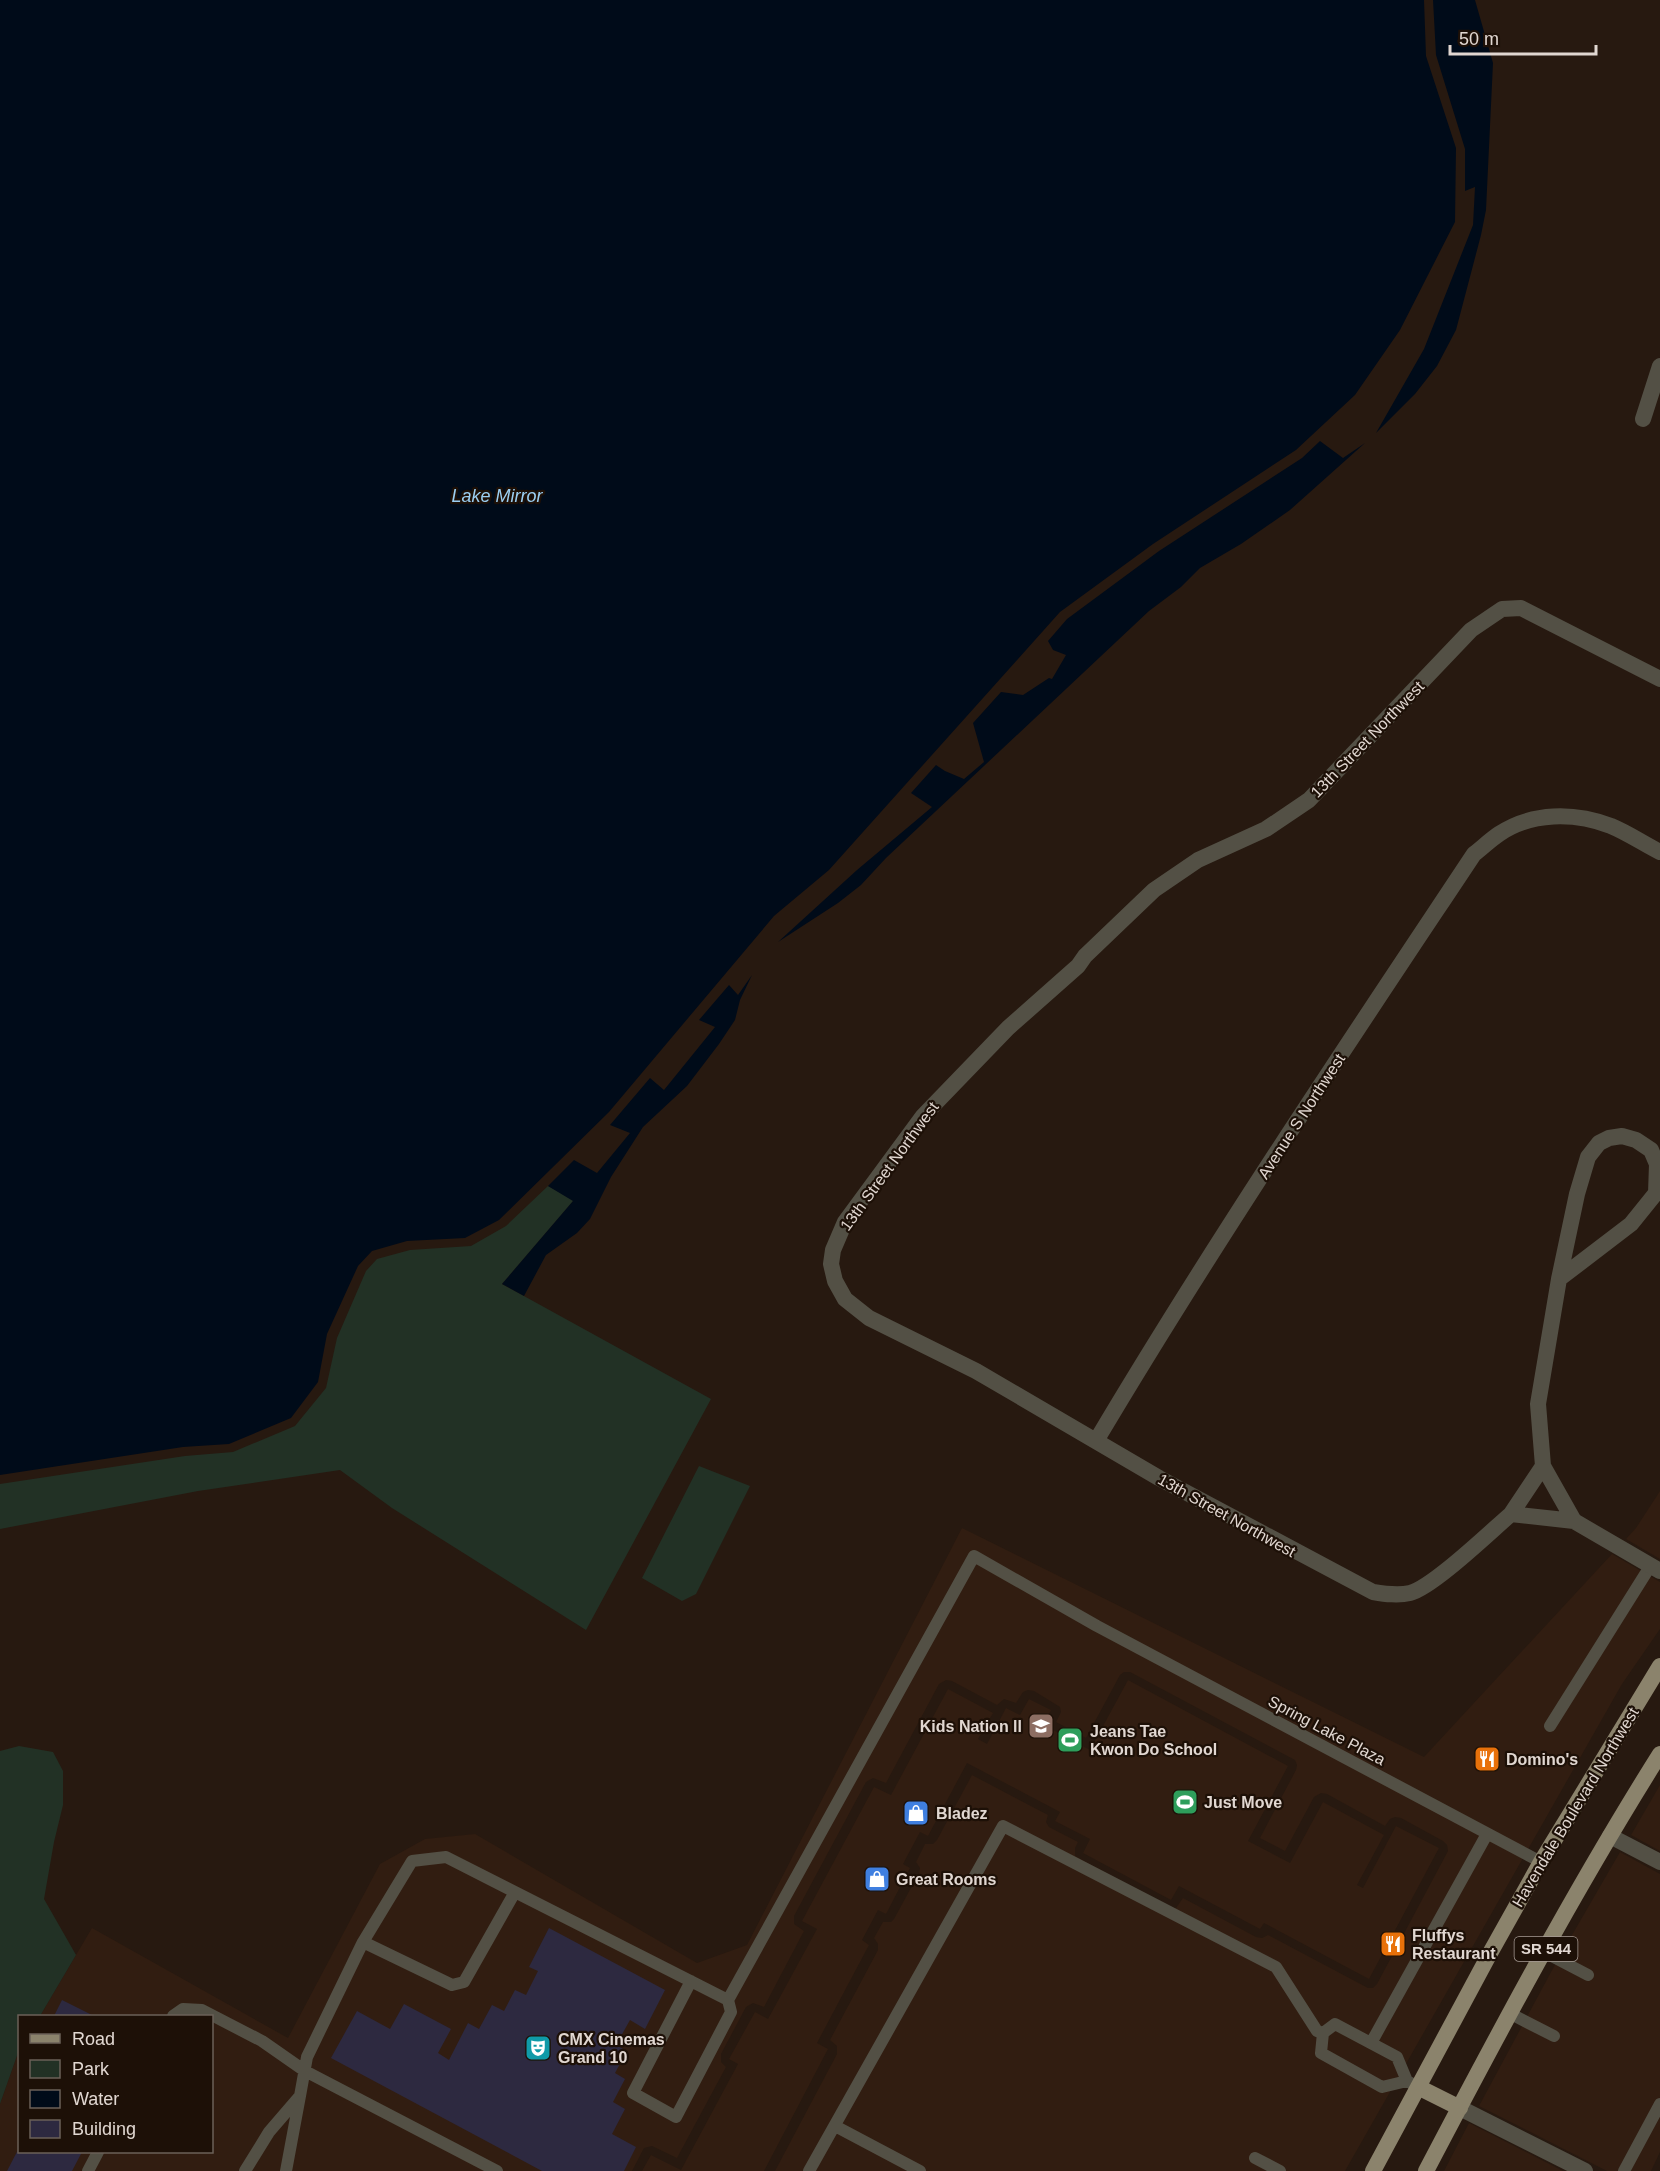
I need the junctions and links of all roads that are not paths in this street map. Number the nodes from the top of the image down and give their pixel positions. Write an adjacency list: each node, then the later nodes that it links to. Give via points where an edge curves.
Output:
1 (1659, 373): 2 (street)
2 (1643, 419)
3 (1660, 679): 6 (street, 13th Street Northwest, via 1521,608 1502,609 1484,619 1309,800 1266,829 1198,860 1154,890 937,1100 878,1176 845,1222 833,1250 832,1270 845,1299 858,1311 976,1371)
4 (1660, 852): 6 (street, Avenue S Northwest, via 1611,826 1566,816 1534,819 1499,834 1474,854 1162,1328)
5 (1559, 1280): 5 (street, via 1588,1157 1599,1143 1609,1138 1636,1140 1651,1150 1657,1164 1656,1192 1631,1224); 7 (street, via 1538,1404)
6 (1096, 1441): 8 (street, 13th Street Northwest, via 1373,1592 1410,1593 1428,1585)
7 (1543, 1466): 8 (street, 13th Street Northwest); 9 (street)
8 (1511, 1514): 9 (street)
9 (1574, 1521): 10 (street)
10 (1655, 1568): 12 (lane)
11 (1660, 1666): 16 (main road, Havendale Boulevard Northwest / SR 544)
12 (1550, 1726)
13 (1660, 1754): 15 (main road, SR 544)
14 (1487, 1834): 16 (lane, Spring Lake Plaza); 23 (lane, Spring Lake Plaza, via 974,1556); 30 (lane)
15 (1610, 1836): 17 (street); 20 (main road, SR 544)
16 (1541, 1862): 32 (main road, Havendale Boulevard Northwest / SR 544)
17 (1660, 1862)
18 (515, 1892): 19 (lane, via 446,1857 412,1861); 19 (lane, via 464,1982 452,1985); 22 (lane)
19 (363, 1942): 31 (lane, via 307,2057)
20 (1544, 1952): 21 (lane); 24 (main road, SR 544)
21 (1588, 1976)
22 (692, 1981): 23 (lane); 23 (lane, via 633,2093 676,2117 731,2012)
23 (729, 2000)
24 (1511, 2014): 29 (lane); 35 (main road, SR 544)
25 (174, 2015): 26 (lane, via 183,2009)
26 (212, 2015)
27 (213, 2016): 31 (lane, via 262,2041)
28 (1323, 2033): 30 (lane, via 1335,2024); 32 (lane, via 1322,2053 1382,2087); 36 (lane, via 1317,2031 1276,1966 1004,1826)
29 (1554, 2036)
30 (1371, 2043): 32 (lane, via 1397,2057)
31 (305, 2071): 33 (lane); 42 (lane)
32 (1413, 2084): 35 (main road); 46 (main road, Havendale Boulevard Northwest / SR 544)
33 (300, 2096): 40 (lane, via 269,2132); 41 (lane)
34 (1660, 2104): 49 (lane)
35 (1460, 2108): 47 (main road, SR 544); 48 (street)
36 (835, 2126): 43 (lane); 44 (lane)
37 (97, 2153): 39 (lane)
38 (1255, 2158): 45 (lane)
39 (88, 2171)
40 (246, 2171)
41 (286, 2171)
42 (497, 2171)
43 (809, 2171)
44 (920, 2171)
45 (1280, 2171)
46 (1373, 2171)
47 (1426, 2171)
48 (1585, 2171)
49 (1624, 2171)

